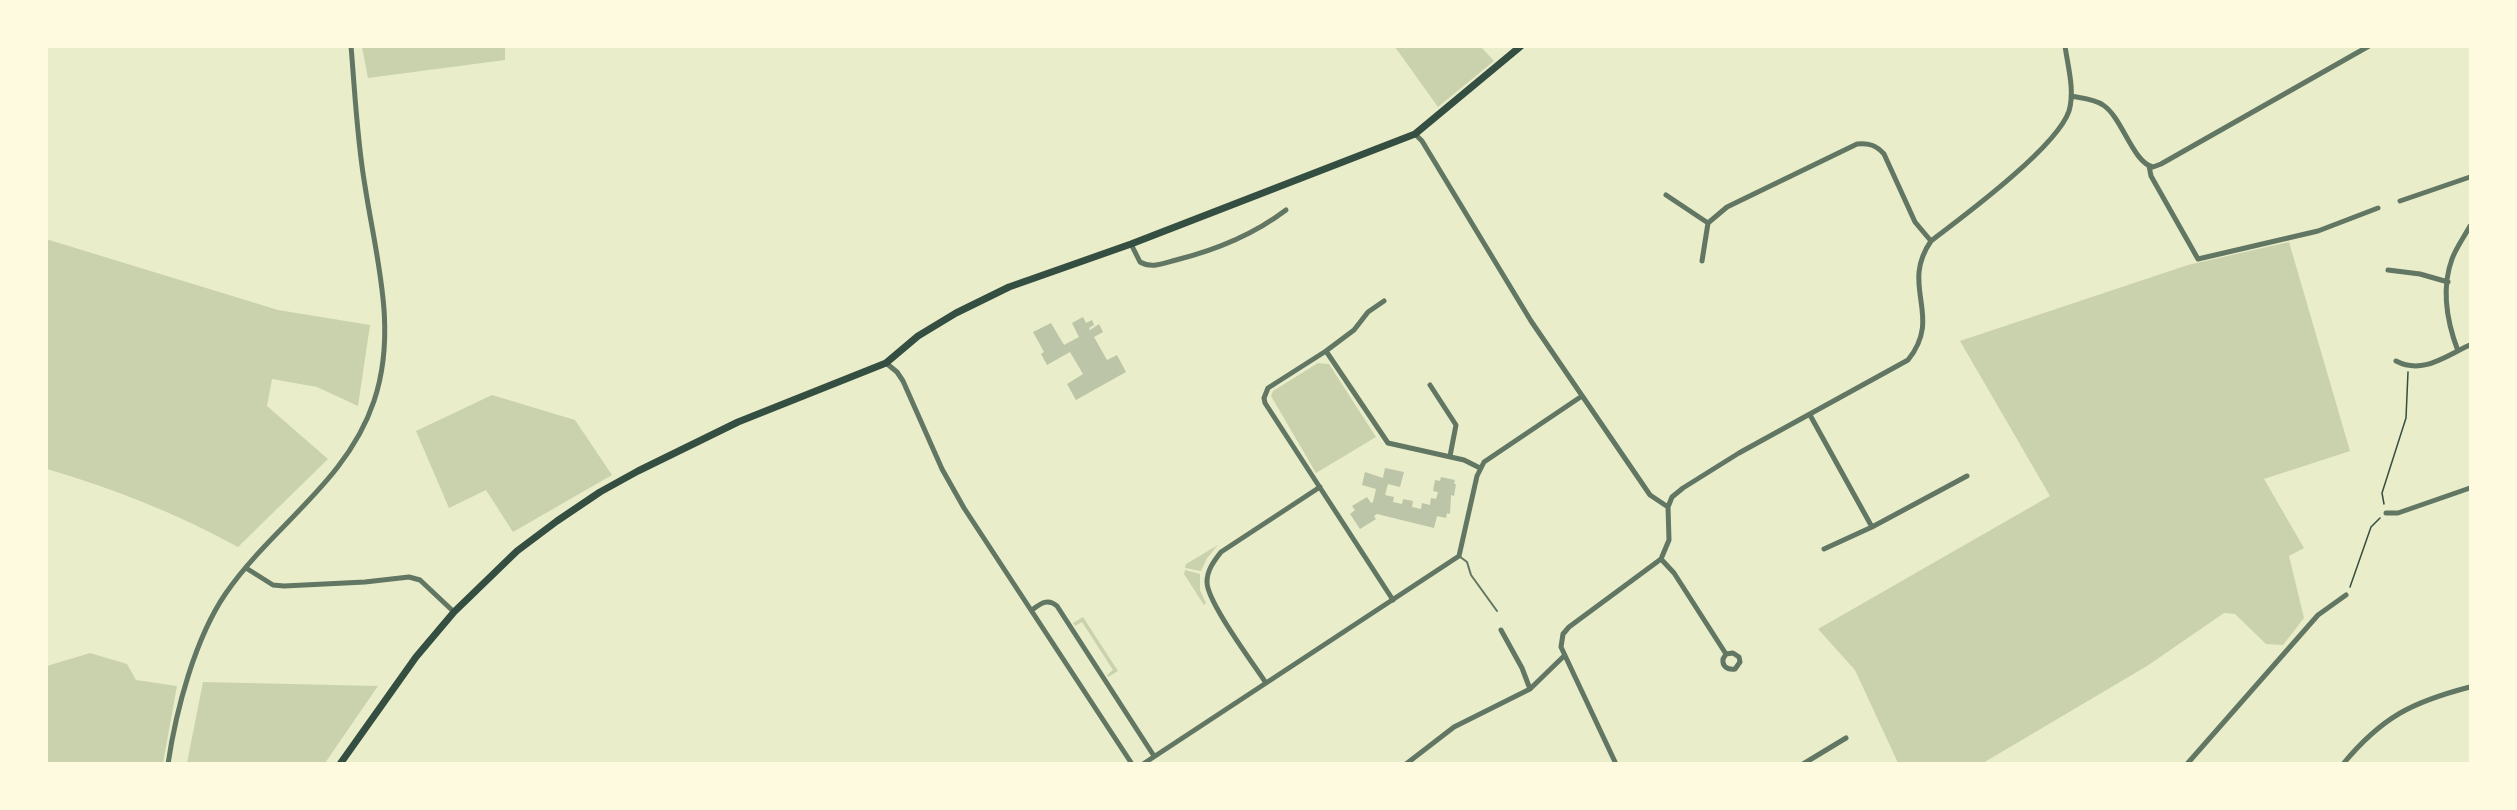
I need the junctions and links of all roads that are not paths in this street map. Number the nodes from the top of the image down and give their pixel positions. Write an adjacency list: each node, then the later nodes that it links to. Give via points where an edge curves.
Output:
1 (351, 46): 40 (street, via 364,184 384,294 386,324 380,380 364,427 342,464)
2 (1521, 46): 6 (main road)
3 (2065, 46): 5 (street)
4 (2369, 46): 7 (street, via 2161,164)
5 (2071, 96): 7 (street, via 2101,103 2111,111); 15 (street, via 2064,122 2045,144)
6 (1415, 134): 16 (main road); 27 (street)
7 (2149, 166): 11 (street, via 2198,259 2318,231)
8 (2470, 177): 10 (street)
9 (1666, 195): 13 (street)
10 (2400, 201)
11 (2378, 208)
12 (1286, 210): 16 (street, via 1209,252 1153,266 1140,262)
13 (1708, 223): 15 (street, via 1727,207 1857,144 1872,145 1884,154 1916,222); 17 (street)
14 (2470, 226): 19 (street, via 2453,256)
15 (1932, 241): 28 (street, via 1924,252 1918,275 1924,326 1915,350 1900,365)
16 (1131, 244): 25 (main road, via 1009,287 918,336)
17 (1702, 261)
18 (2388, 270): 19 (street)
19 (2448, 282): 23 (street, via 2448,323)
20 (1384, 301): 22 (street)
21 (2470, 345): 23 (street)
22 (1326, 351): 29 (street, via 1388,443); 32 (street, via 1268,388 1264,398)
23 (2458, 351): 24 (street, via 2429,364 2408,367)
24 (2396, 361)
25 (886, 363): 43 (street, via 903,381 964,508); 45 (main road, via 738,422 610,487 517,551)
26 (1430, 385): 29 (street, via 1456,425)
27 (1582, 396): 30 (street); 34 (street, via 1650,495)
28 (1810, 415): 34 (street, via 1683,488 1672,497); 36 (street)
29 (1450, 456): 30 (street)
30 (1480, 468): 38 (street)
31 (1967, 476): 36 (street)
32 (1320, 488): 42 (street); 49 (street, via 1221,552 1210,569 1207,580 1211,598)
33 (2470, 488): 35 (street, via 2398,513)
34 (1668, 507): 39 (street, via 1669,540)
35 (2386, 513)
36 (1872, 527): 37 (street)
37 (1824, 549)
38 (1459, 556): 42 (street); 44 (lane, via 1467,562 1471,575)
39 (1661, 559): 47 (street); 48 (street, via 1569,627 1560,641)
40 (246, 568): 45 (street, via 273,585 284,586 410,577 420,580); 54 (street, via 208,623 181,700)
41 (2346, 595): 61 (street, via 2318,615)
42 (1393, 600): 49 (street)
43 (1032, 610): 53 (street, via 1044,602 1057,606); 56 (street)
44 (1497, 611)
45 (454, 612): 55 (main road, via 416,657)
46 (1501, 630): 51 (street)
47 (1726, 654)
48 (1564, 656): 51 (street); 59 (street)
49 (1266, 683): 53 (street)
50 (2470, 687): 62 (street, via 2417,704 2392,717 2366,737)
51 (1530, 689): 58 (street, via 1454,727)
52 (1846, 738): 60 (street)
53 (1154, 756): 57 (street)
54 (168, 764)
55 (339, 764)
56 (1132, 764)
57 (1143, 764)
58 (1406, 764)
59 (1616, 764)
60 (1803, 764)
61 (2187, 764)
62 (2343, 764)

